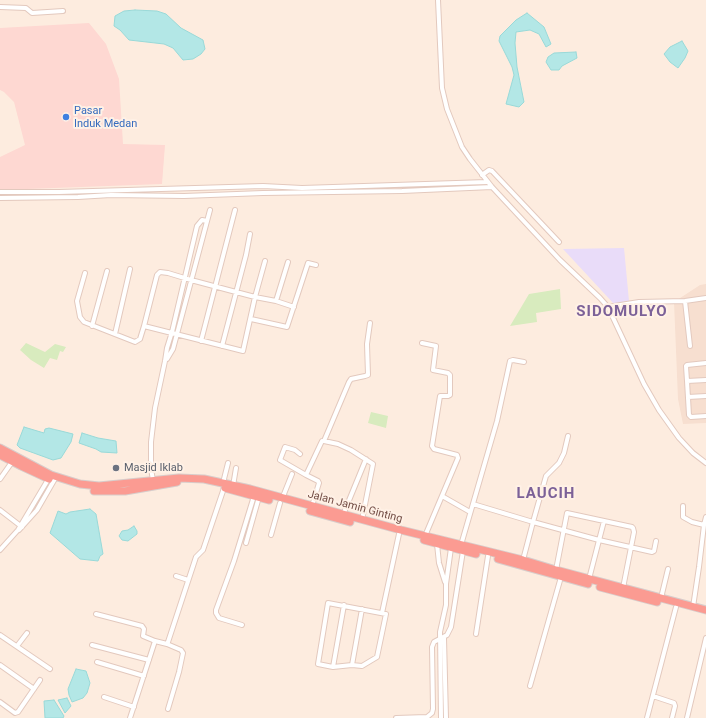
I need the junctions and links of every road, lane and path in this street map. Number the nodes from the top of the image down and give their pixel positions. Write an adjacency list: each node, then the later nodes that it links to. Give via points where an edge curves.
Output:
1 (438, 0): 4 (street, via 443,98 462,146)
2 (0, 7): 3 (street, via 7,4 26,8 32,13)
3 (64, 11)
4 (482, 175): 5 (street); 17 (street, via 489,170 492,171)
5 (487, 182): 7 (street); 8 (street)
6 (263, 186): 7 (street); 10 (street); 11 (street)
7 (371, 186): 9 (street)
8 (492, 187): 9 (street); 33 (street)
9 (371, 191): 11 (street)
10 (0, 192)
11 (263, 193): 12 (street)
12 (0, 198)
13 (210, 210): 15 (street)
14 (235, 210): 26 (street)
15 (207, 221): 24 (street, via 202,220 197,226); 25 (street)
16 (250, 234): 27 (street)
17 (559, 242)
18 (265, 261): 28 (street)
19 (288, 262): 30 (street)
20 (316, 265): 32 (street, via 308,263)
21 (107, 270): 36 (street)
22 (130, 270): 39 (street)
23 (85, 273): 36 (street, via 77,301 78,310 82,321)
24 (184, 278): 25 (street); 37 (street, via 162,271 158,273); 38 (street)
25 (191, 280): 26 (street); 40 (street)
26 (215, 286): 27 (street); 41 (street)
27 (236, 292): 28 (street); 43 (street)
28 (255, 297): 30 (street); 34 (street)
29 (706, 298): 31 (street)
30 (276, 301): 32 (street)
31 (685, 301): 33 (street, via 639,302); 44 (street)
32 (294, 307): 34 (street, via 285,328)
33 (608, 307): 61 (street, via 659,410 679,438)
34 (251, 319): 43 (street, via 243,351)
35 (370, 323): 54 (street, via 367,344 368,375 349,382)
36 (92, 326): 39 (street)
37 (144, 326): 38 (street); 39 (street, via 140,339 135,342)
38 (172, 332): 40 (street); 45 (street)
39 (115, 334)
40 (177, 334): 41 (street); 45 (street, via 173,349)
41 (201, 340): 43 (street)
42 (422, 343): 71 (street, via 436,346 434,370 448,372 450,375 450,395 440,396 432,445 434,449 457,455 458,458)
43 (222, 346)
44 (690, 346)
45 (165, 362): 67 (street, via 155,408 151,442)
46 (524, 362): 73 (street, via 510,361 497,421)
47 (706, 363): 49 (street, via 687,365)
48 (706, 380): 49 (street)
49 (687, 381): 51 (street)
50 (706, 396): 51 (street)
51 (688, 397): 52 (street, via 690,416)
52 (706, 416)
53 (568, 436): 82 (street, via 559,463 546,476)
54 (324, 441): 58 (street, via 338,444); 64 (street)
55 (0, 448): 65 (highway, Jalan Jamin Ginting)
56 (300, 454): 64 (street, via 285,447 280,460)
57 (0, 455): 59 (highway, Jalan Jamin Ginting)
58 (366, 459): 78 (street); 80 (street, via 374,464)
59 (12, 462): 65 (highway, Jalan Jamin Ginting); 66 (street)
60 (228, 463): 68 (street)
61 (706, 463)
62 (236, 468): 69 (street)
63 (292, 474): 72 (street)
64 (306, 475): 74 (street, via 319,483)
65 (53, 478): 67 (highway, Jalan Jamin Ginting, via 99,486); 68 (highway, Jalan Jamin Ginting, via 81,489 111,491 176,482 201,482); 84 (street, via 37,510)
66 (0, 479)
67 (151, 480): 68 (highway, Jalan Jamin Ginting, via 197,478)
68 (223, 486): 69 (highway, Jalan Jamin Ginting); 70 (highway, Jalan Jamin Ginting); 105 (street, via 203,550 196,557)
69 (233, 486): 70 (highway, Jalan Jamin Ginting)
70 (258, 495): 72 (highway, Jalan Jamin Ginting); 92 (street); 117 (street, via 216,610 218,618)
71 (442, 496): 77 (street); 89 (street)
72 (281, 501): 74 (highway, Jalan Jamin Ginting); 87 (highway, Jalan Jamin Ginting); 88 (street)
73 (473, 504): 77 (street); 82 (street)
74 (312, 506): 78 (highway, Jalan Jamin Ginting)
75 (683, 506): 83 (street, via 683,517)
76 (0, 510): 84 (street)
77 (470, 512): 96 (street)
78 (343, 515): 80 (highway, Jalan Jamin Ginting)
79 (706, 517): 83 (street)
80 (362, 520): 89 (highway, Jalan Jamin Ginting)
81 (604, 521): 85 (street, via 567,513); 90 (street); 94 (street, via 634,528)
82 (533, 522): 85 (street); 100 (street)
83 (704, 525): 86 (street)
84 (20, 527): 97 (street)
85 (563, 530): 90 (street); 102 (street)
86 (705, 531): 98 (street)
87 (399, 534): 93 (highway, Jalan Jamin Ginting); 114 (street)
88 (271, 535)
89 (425, 536): 96 (highway, Jalan Jamin Ginting)
90 (599, 540): 94 (street); 104 (street)
91 (656, 541): 94 (street, via 652,552)
92 (246, 543)
93 (437, 544): 95 (highway, Jalan Jamin Ginting); 106 (street, via 439,563)
94 (631, 546): 107 (street)
95 (451, 548): 96 (highway, Jalan Jamin Ginting); 106 (street)
96 (462, 548): 99 (highway, Jalan Jamin Ginting); 100 (highway, Jalan Jamin Ginting); 122 (street, via 453,620)
97 (0, 550)
98 (704, 551): 111 (street)
99 (488, 556): 102 (highway, Jalan Jamin Ginting); 119 (street)
100 (523, 560): 102 (highway, Jalan Jamin Ginting)
101 (668, 569): 108 (street)
102 (557, 574): 104 (highway, Jalan Jamin Ginting); 110 (highway, Jalan Jamin Ginting); 135 (street)
103 (176, 576): 105 (street)
104 (589, 579): 107 (highway, Jalan Jamin Ginting)
105 (188, 580): 124 (street)
106 (446, 584): 122 (street, via 446,605 440,632)
107 (623, 588): 108 (highway, Jalan Jamin Ginting)
108 (661, 598): 111 (highway, Jalan Jamin Ginting)
109 (344, 605): 112 (street); 131 (street); 131 (street, via 328,602 318,664)
110 (676, 607): 116 (highway, Jalan Jamin Ginting); 137 (street)
111 (693, 607): 113 (highway, Jalan Jamin Ginting)
112 (362, 609): 114 (street); 130 (street)
113 (706, 610)
114 (382, 613): 130 (street, via 386,614 377,657 362,666)
115 (96, 614): 123 (street, via 142,626 142,636)
116 (706, 615)
117 (242, 625)
118 (27, 632): 126 (street)
119 (476, 634)
120 (0, 635): 126 (street)
121 (706, 638): 148 (street)
122 (442, 639): 143 (street, via 434,642 432,647 432,713 427,717); 144 (street); 145 (street)
123 (155, 641): 124 (street); 127 (street)
124 (167, 644): 141 (street, via 181,650 182,653)
125 (92, 645): 127 (street)
126 (17, 646): 132 (street)
127 (149, 660): 133 (street)
128 (96, 662): 133 (street)
129 (0, 665): 136 (street)
130 (352, 665): 131 (street)
131 (333, 667)
132 (50, 669)
133 (144, 676): 140 (street)
134 (40, 680): 136 (street)
135 (530, 686)
136 (34, 689): 139 (street, via 17,713)
137 (653, 696): 146 (street); 147 (street, via 674,703)
138 (104, 697): 140 (street)
139 (0, 702)
140 (134, 707): 142 (street)
141 (168, 709)
142 (130, 718)
143 (396, 718)
144 (441, 718)
145 (446, 718)
146 (647, 718)
147 (672, 718)
148 (687, 718)

